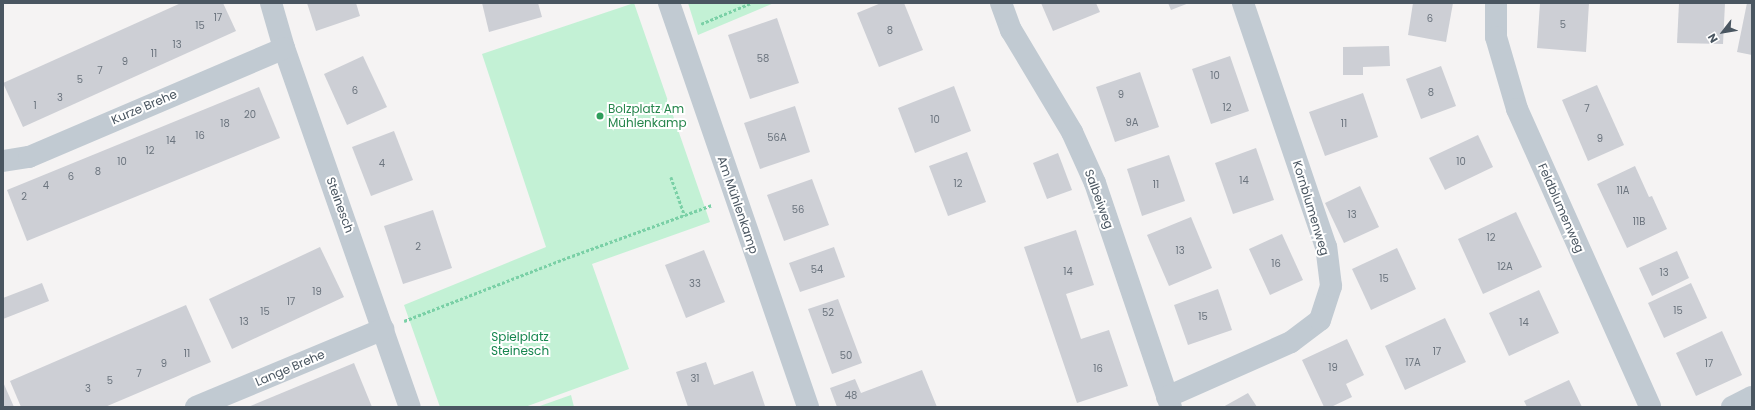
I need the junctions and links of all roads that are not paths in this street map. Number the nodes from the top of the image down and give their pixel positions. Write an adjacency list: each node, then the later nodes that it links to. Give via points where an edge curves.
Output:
1 (271, 3): 6 (street, Steinesch)
2 (669, 3): 13 (street, Am Mühlenkamp)
3 (1001, 3): 10 (street, Salbeiweg, via 1011,30 1072,132 1095,183)
4 (1243, 3): 10 (street, Kornblumenweg, via 1326,247 1331,286 1320,320 1291,342)
5 (1496, 3): 14 (street, Feldblumenweg, via 1496,37 1517,109)
6 (284, 48): 7 (street, Kurze Brehe, via 29,157); 8 (street, Steinesch)
7 (3, 161)
8 (383, 329): 11 (street, Lange Brehe); 12 (street, Steinesch)
9 (1752, 397): 15 (street)
10 (1169, 402)
11 (196, 407)
12 (410, 407)
13 (808, 407)
14 (1650, 407)
15 (1732, 407)

